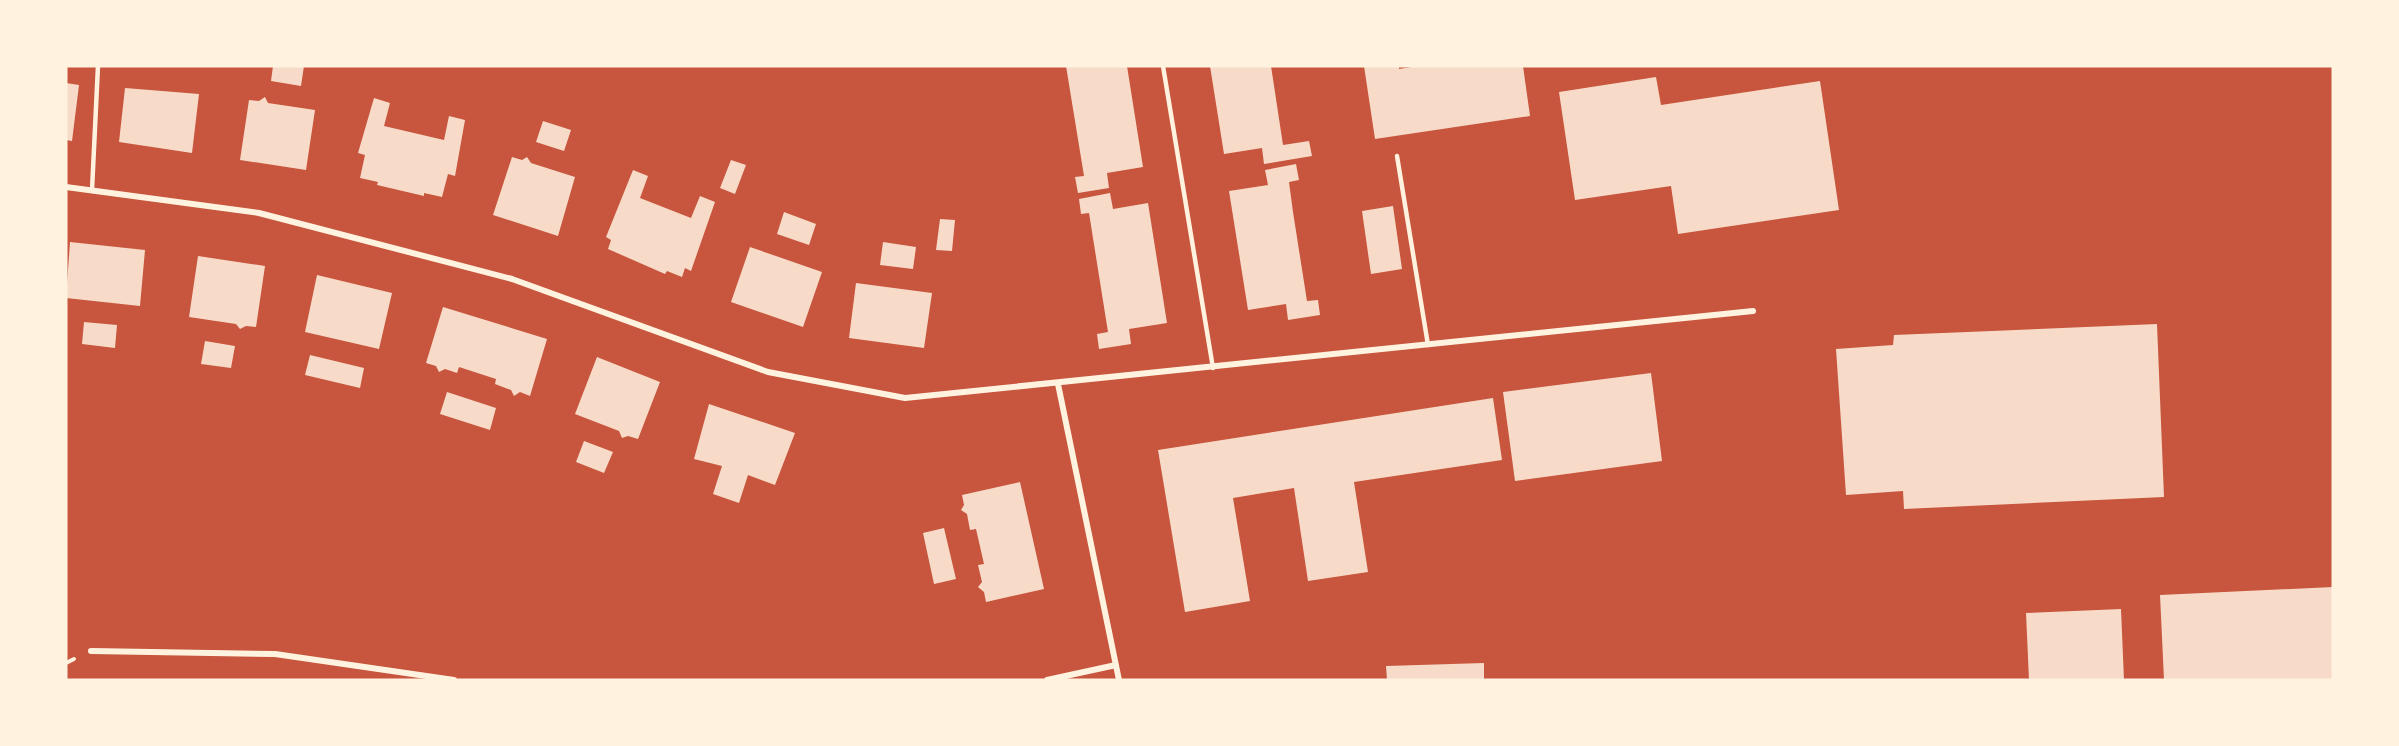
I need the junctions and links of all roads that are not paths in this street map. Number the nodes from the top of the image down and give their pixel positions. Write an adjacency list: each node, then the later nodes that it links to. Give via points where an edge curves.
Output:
1 (98, 66): 5 (lane)
2 (1163, 66): 8 (lane)
3 (1397, 156): 7 (lane)
4 (66, 187): 5 (street)
5 (92, 190): 9 (street, via 259,213 512,279 768,372 904,398)
6 (1753, 312): 7 (street)
7 (1428, 345): 8 (street)
8 (1213, 368): 9 (street)
9 (1058, 384): 11 (street)
10 (91, 651): 12 (street, via 275,654)
11 (1116, 665): 13 (street); 14 (street)
12 (454, 680)
13 (1047, 680)
14 (1119, 680)

